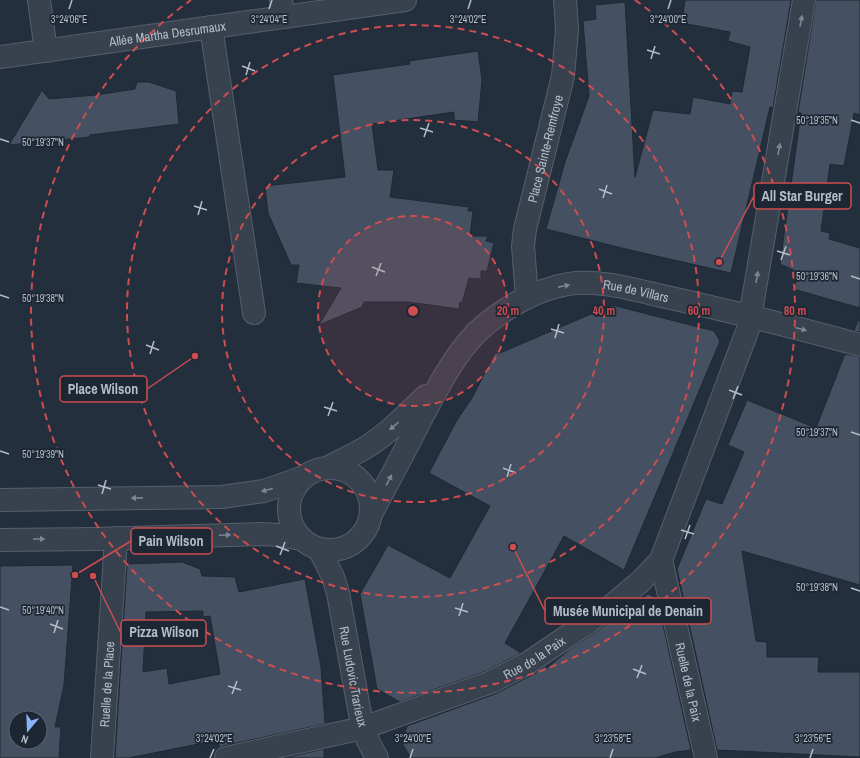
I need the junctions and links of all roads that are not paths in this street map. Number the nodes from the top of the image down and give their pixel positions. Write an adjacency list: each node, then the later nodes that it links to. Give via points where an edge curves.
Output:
1 (39, 0): 7 (street)
2 (405, 0): 5 (street, Allée Martha Desrumaux)
3 (565, 0): 9 (street, Place Sainte-Remfroye, via 567,30 564,76 525,229 523,246)
4 (804, 0): 11 (street, Rue de la Paix, one-way to 4)
5 (282, 9): 6 (street, Allée Martha Desrumaux)
6 (211, 27): 7 (street, Allée Martha Desrumaux); 10 (street)
7 (46, 51): 8 (street, Allée Martha Desrumaux)
8 (0, 57)
9 (527, 298): 11 (street, Rue de Villars, one-way to 11, via 568,284 608,284); 13 (street, Rue de Villars, via 504,311 476,333)
10 (254, 313)
11 (751, 316): 12 (street, Rue de Villars, one-way to 12); 22 (street, Rue de la Paix, via 743,344)
12 (860, 344)
13 (442, 379): 14 (street, one-way to 14, via 379,438); 17 (street, one-way to 13)
14 (327, 468): 15 (street); 17 (street, via 346,471 362,483 369,494)
15 (304, 477): 16 (street, one-way to 16, via 264,491 222,497); 20 (street, via 291,493 288,514 292,528)
16 (0, 500)
17 (371, 514): 21 (street, via 367,528)
18 (116, 538): 19 (street, one-way to 18); 20 (street, one-way to 20, via 261,534 279,535); 25 (street, Ruelle de la Place)
19 (0, 540)
20 (310, 544): 21 (street, via 326,550 340,549); 23 (street, Rue Ludovic Trarieux, via 333,577)
21 (353, 544): 23 (street, Rue Ludovic Trarieux)
22 (661, 560): 24 (street, Rue de la Paix, via 642,581 609,608 528,663 491,682); 28 (street, Ruelle de la Paix)
23 (338, 593): 24 (street, Rue Ludovic Trarieux)
24 (363, 728): 26 (street, Rue de la Paix); 27 (street, Rue Ludovic Trarieux)
25 (102, 758)
26 (226, 758)
27 (377, 758)
28 (706, 758)

